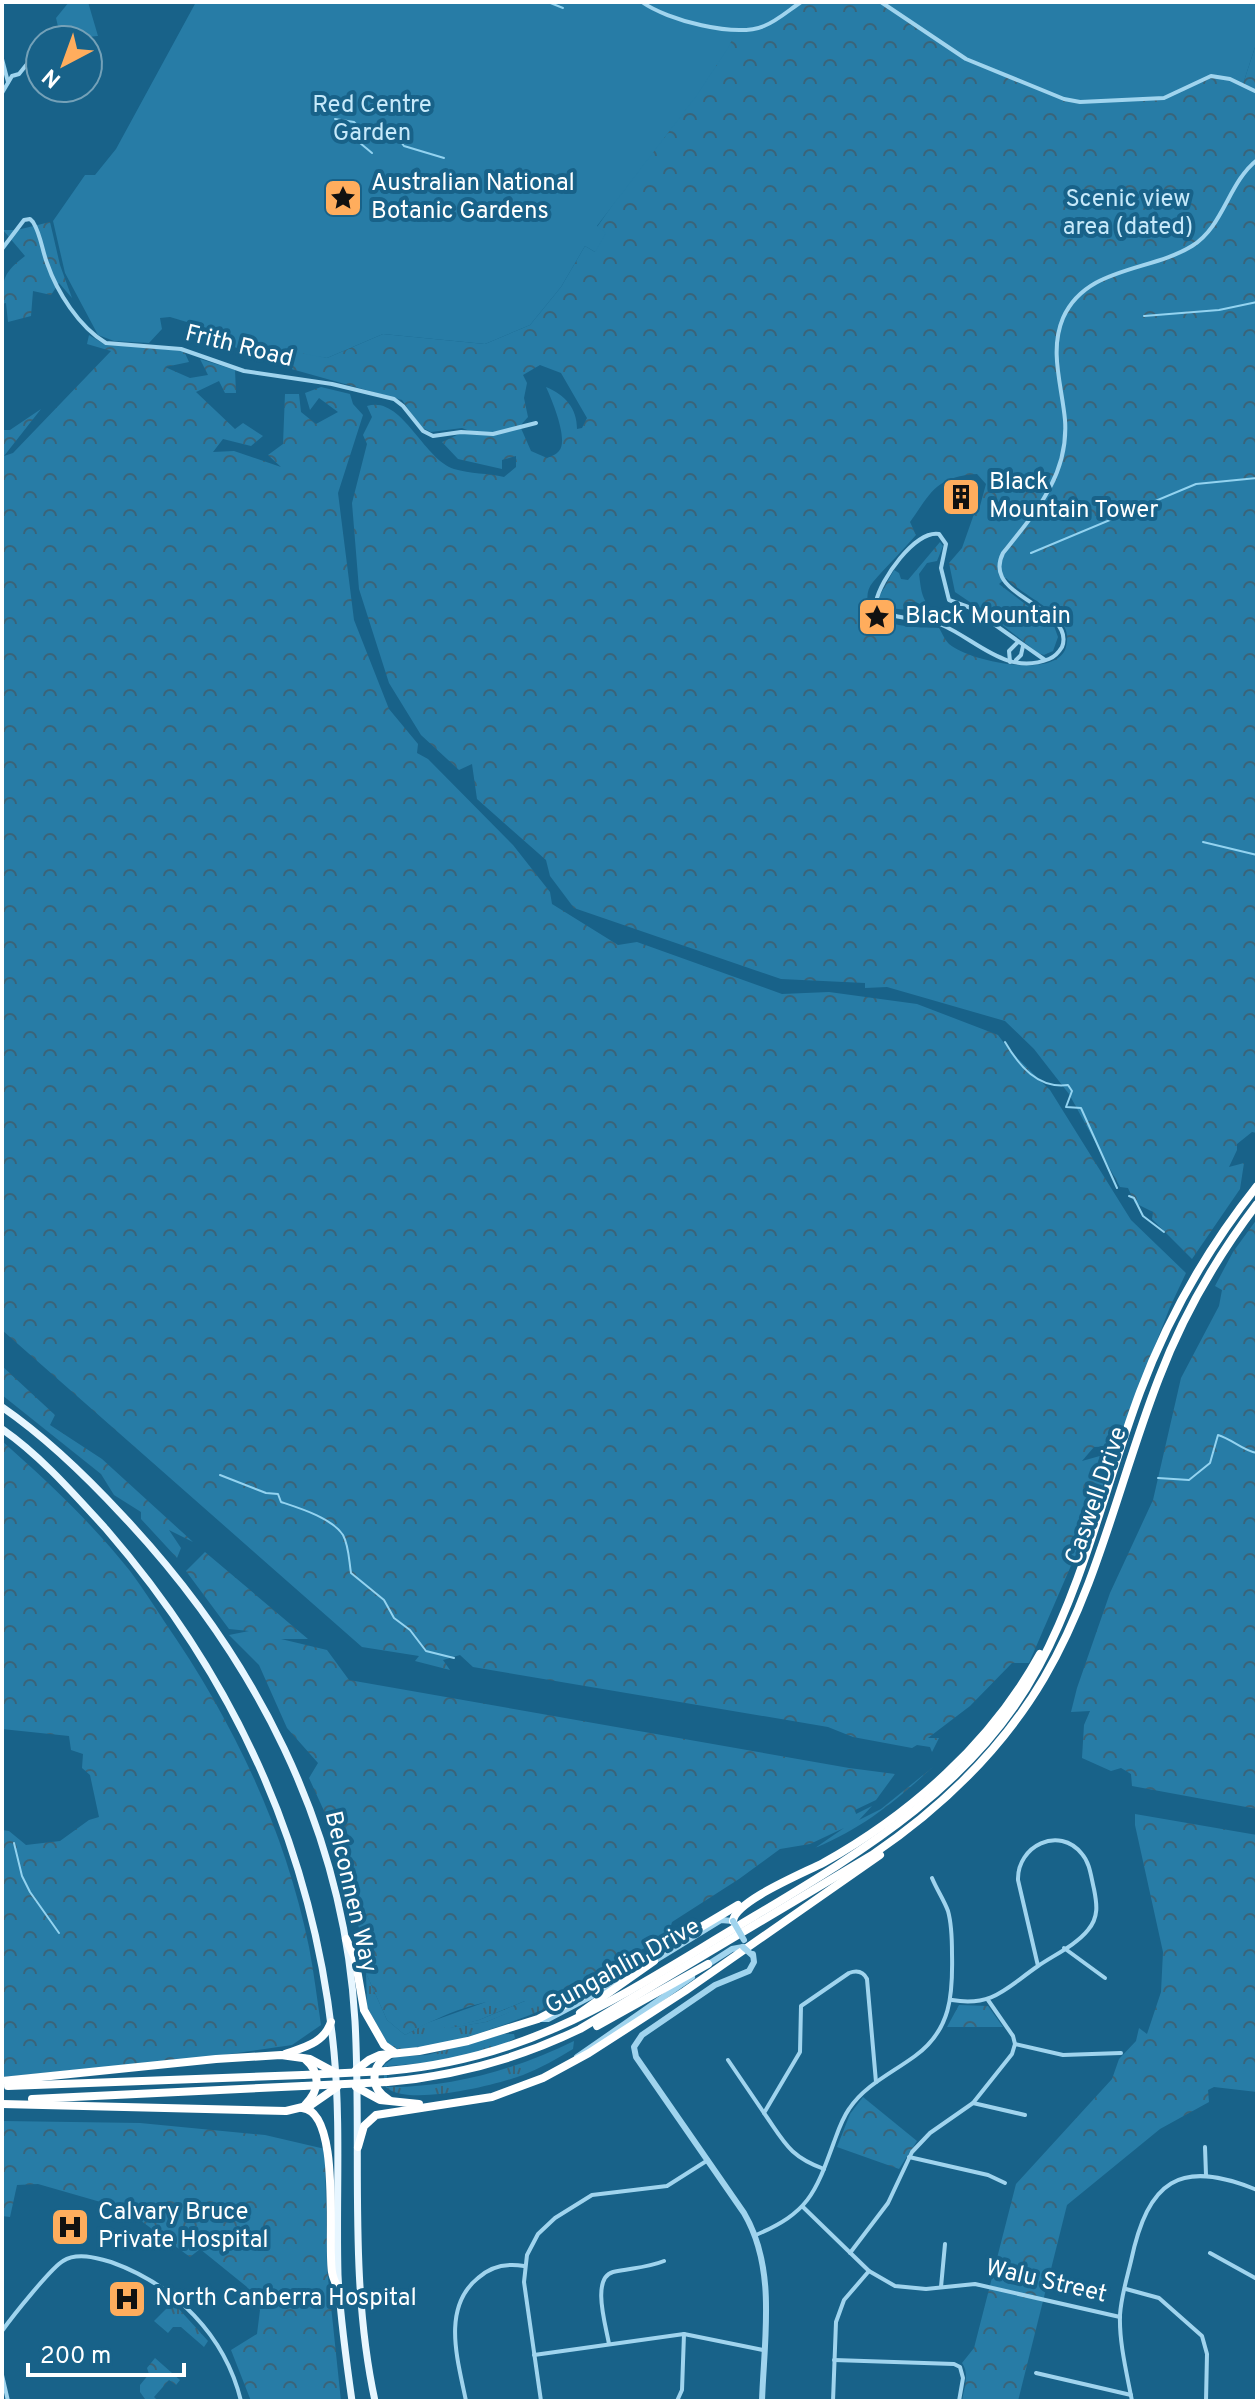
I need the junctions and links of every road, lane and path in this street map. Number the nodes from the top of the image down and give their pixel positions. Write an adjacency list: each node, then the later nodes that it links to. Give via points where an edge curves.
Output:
1 (642, 2): 2 (street, via 672,17 735,30 766,26)
2 (801, 2)
3 (881, 2): 7 (street, via 966,59 1064,99 1164,98 1211,76)
4 (2, 59): 6 (street)
5 (24, 68): 6 (street)
6 (8, 82): 8 (street)
7 (1257, 92)
8 (2, 93)
9 (1257, 160): 13 (street, via 1201,239 1096,283 1074,300 1062,319 1056,354 1065,430 1057,473 1039,509 999,562 1006,584 1060,625 1060,650)
10 (2, 249): 11 (street, Frith Road, via 30,219 57,285 77,316 106,343 181,349 244,371 394,399 433,436 493,434)
11 (536, 423)
12 (1021, 644): 13 (street); 14 (street, via 1021,655); 14 (street, via 1009,651); 14 (street, via 971,608 949,600 941,568 946,544 939,534 922,537 882,583 876,602 882,611 942,625)
13 (1045, 660): 14 (street)
14 (1012, 662)
15 (1257, 1186): 19 (highway, Caswell Drive, via 1212,1247 1160,1343)
16 (1257, 1204): 20 (highway, Caswell Drive, via 1189,1310 1158,1379 1084,1594 1057,1655 1016,1721)
17 (2, 1407): 24 (main road, Belconnen Way, via 82,1473 156,1551 226,1642 305,1791)
18 (2, 1429): 34 (main road, Belconnen Way, via 67,1486 138,1566 202,1657 275,1802 303,1879)
19 (1086, 1550): 21 (highway, via 1048,1638 994,1721 930,1789); 35 (highway, Gungahlin Drive, via 1039,1668 1001,1725 948,1783 842,1863 620,1997)
20 (956, 1789): 37 (highway, Gungahlin Drive, via 872,1855 624,2005); 43 (highway, via 912,1832 825,1895)
21 (831, 1858): 23 (highway, via 766,1892 736,1912); 33 (highway, via 772,1885)
22 (932, 1878): 31 (street, via 950,1920)
23 (733, 1921): 25 (street, bridge); 27 (street, via 722,1919)
24 (346, 1939): 38 (highway, via 354,1954 364,2010); 44 (main road, Belconnen Way)
25 (745, 1944): 28 (street); 61 (street, bridge, via 753,1955 749,1971 715,1985 634,2045 636,2057)
26 (1064, 1948): 29 (street); 29 (street, via 1088,1930 1097,1902 1081,1852 1065,1842 1046,1841 1023,1858 1018,1877); 30 (street)
27 (668, 1952): 33 (street, via 584,2002); 35 (highway)
28 (708, 1964): 37 (highway, via 616,2017); 43 (street)
29 (1038, 1966): 32 (street)
30 (1105, 1978)
31 (952, 2000): 32 (street); 47 (street, via 934,2039)
32 (988, 2000): 36 (street)
33 (538, 2019): 38 (highway, via 468,2041)
34 (331, 2022): 40 (highway, via 320,2039); 45 (main road, Belconnen Way)
35 (558, 2027): 48 (highway, Gungahlin Drive, bridge, via 481,2056 387,2071)
36 (1015, 2044): 39 (street, via 1063,2055); 53 (street)
37 (535, 2050): 51 (highway, Gungahlin Drive, bridge, via 459,2073 387,2082)
38 (394, 2053): 44 (highway, via 372,2058); 52 (highway, via 378,2063 374,2079 380,2094)
39 (1121, 2053)
40 (281, 2055): 41 (highway); 48 (highway)
41 (303, 2057): 45 (highway); 55 (highway, via 315,2069 317,2082)
42 (728, 2060): 56 (street)
43 (565, 2067): 54 (highway, via 492,2097)
44 (356, 2070): 46 (main road); 50 (main road, Belconnen Way)
45 (336, 2073): 46 (main road); 49 (main road, Belconnen Way)
46 (345, 2080): 49 (main road); 50 (main road)
47 (876, 2082): 56 (street, via 867,1979 856,1971 801,2006 800,2052); 62 (street, via 845,2114)
48 (2, 2084)
49 (337, 2087): 55 (highway); 77 (main road, Belconnen Way)
50 (356, 2087): 52 (highway); 58 (main road, Belconnen Way)
51 (2, 2102): 55 (highway)
52 (397, 2102): 54 (highway)
53 (973, 2103): 57 (street); 60 (street, via 930,2133)
54 (427, 2105): 58 (highway, via 372,2117)
55 (301, 2108): 77 (highway, via 313,2113 329,2148 331,2268)
56 (764, 2113): 62 (street, via 791,2152)
57 (1025, 2115)
58 (358, 2147): 91 (main road, Belconnen Way, via 359,2258)
59 (1205, 2147): 63 (street)
60 (909, 2157): 64 (street); 69 (street, via 888,2203)
61 (708, 2160): 67 (street); 72 (street, via 667,2186 603,2192 581,2200 542,2230)
62 (824, 2169): 66 (street)
63 (1206, 2175): 65 (street); 76 (street, via 1172,2184 1146,2210)
64 (1005, 2183)
65 (1257, 2190)
66 (803, 2207): 67 (street); 69 (street, Walu Street)
67 (756, 2235): 82 (street, via 765,2270)
68 (945, 2244): 75 (street)
69 (850, 2253): 73 (street, Walu Street)
70 (1210, 2253): 74 (street)
71 (664, 2261): 81 (street, via 603,2279)
72 (525, 2266): 83 (street); 92 (street, via 509,2264 485,2272 460,2301 455,2326)
73 (869, 2271): 75 (street, Walu Street, via 901,2287); 84 (street, via 839,2311)
74 (1257, 2279)
75 (941, 2287): 78 (street, Walu Street, via 988,2286)
76 (1125, 2289): 78 (street); 98 (street, via 1159,2298 1202,2336)
77 (339, 2290): 90 (main road, Belconnen Way)
78 (1120, 2317): 87 (street)
79 (2, 2331): 89 (street, via 63,2261 104,2260 160,2286 198,2319 224,2355)
80 (684, 2334): 81 (street); 82 (street); 94 (street)
81 (609, 2344): 83 (street)
82 (763, 2350): 95 (street)
83 (534, 2355): 93 (street)
84 (834, 2360): 96 (street); 97 (street, via 954,2364 962,2371)
85 (1036, 2373): 87 (street)
86 (2, 2375): 88 (street)
87 (1131, 2398)
88 (8, 2401)
89 (241, 2401)
90 (352, 2401)
91 (372, 2401)
92 (466, 2401)
93 (541, 2401)
94 (677, 2401)
95 (762, 2401)
96 (833, 2401)
97 (959, 2401)
98 (1206, 2401)

